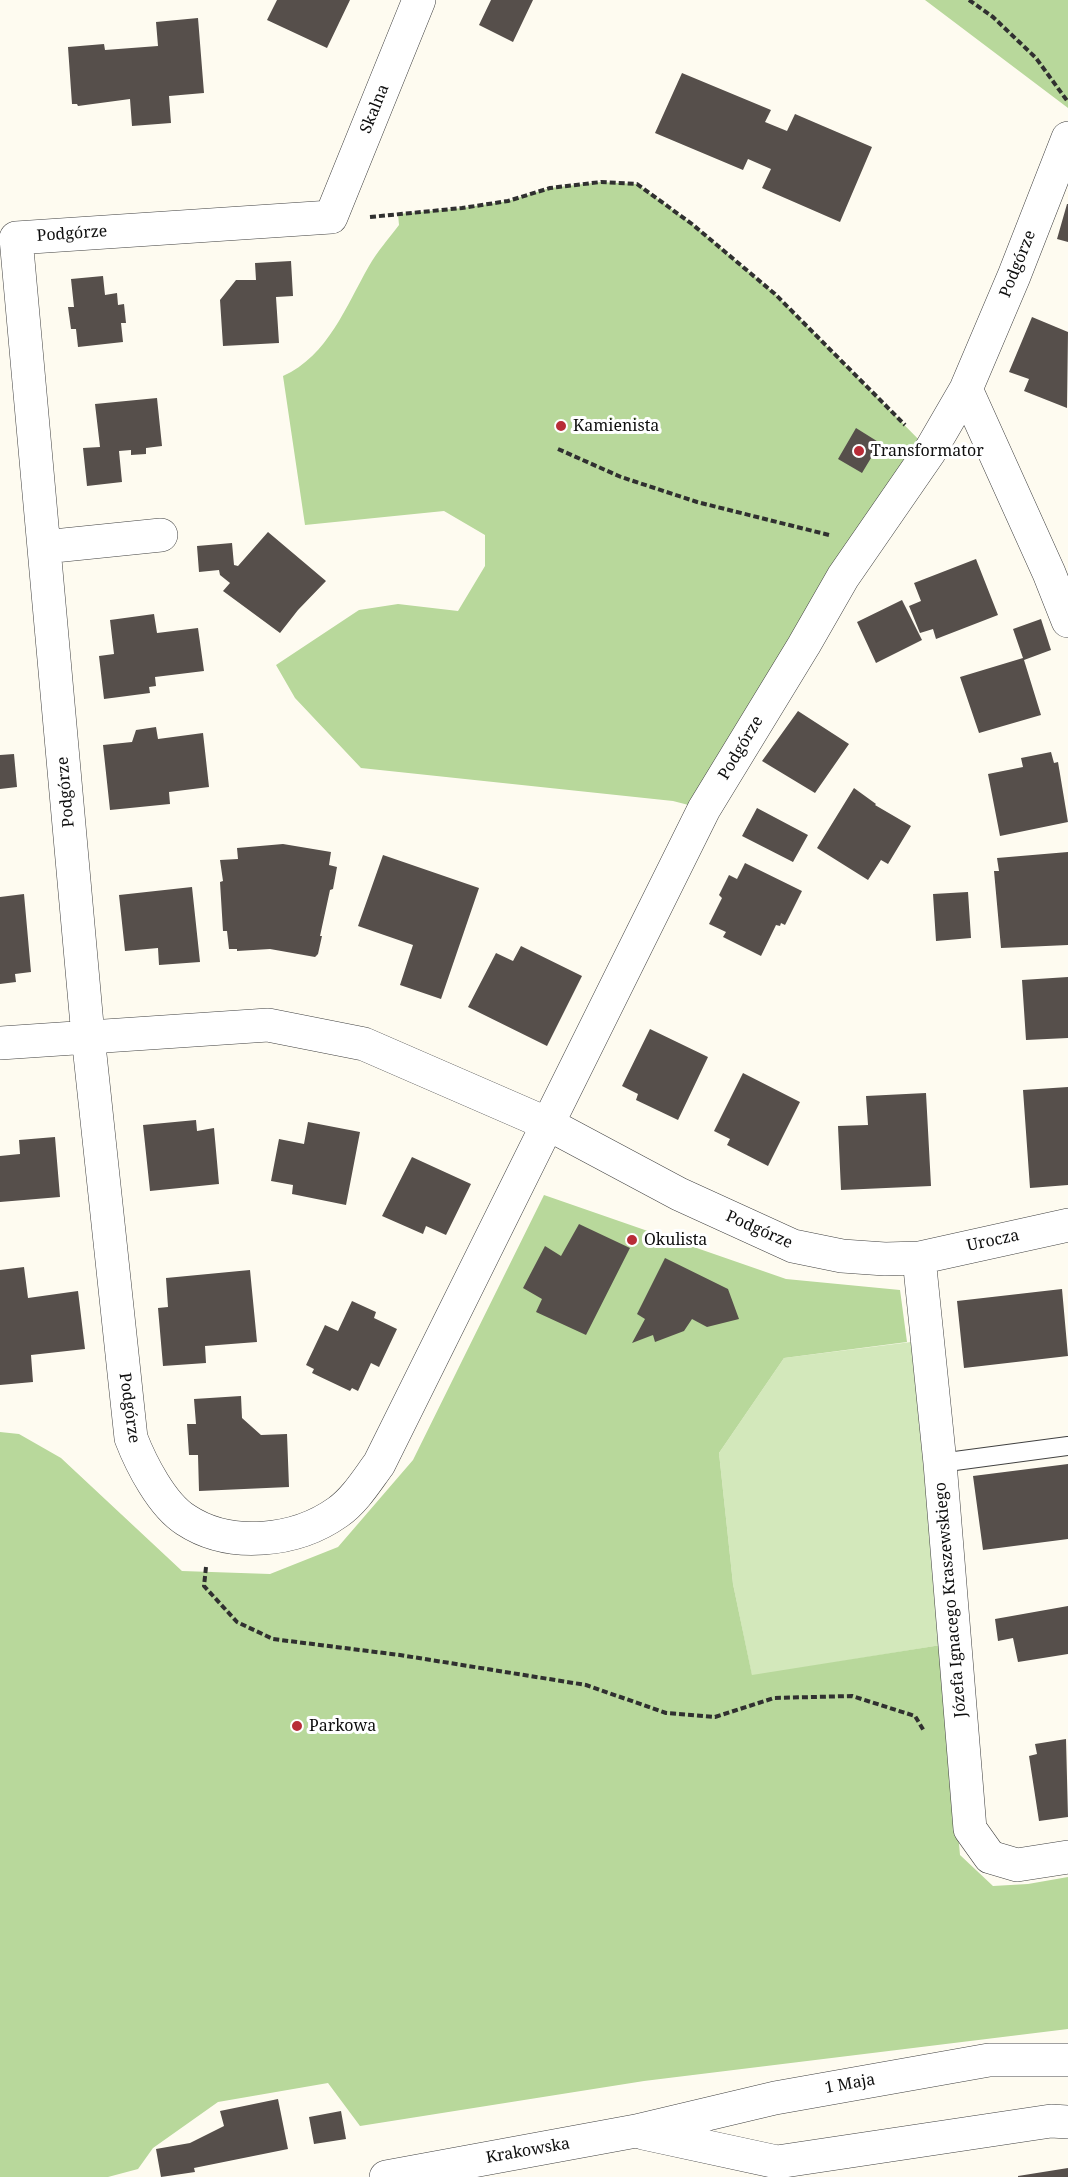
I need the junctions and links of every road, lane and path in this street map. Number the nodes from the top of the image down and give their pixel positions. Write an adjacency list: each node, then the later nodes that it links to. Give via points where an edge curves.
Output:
1 (419, 0): 5 (street, Skalna)
2 (969, 0): 3 (path, via 1036,58)
3 (1068, 102)
4 (1068, 138): 6 (street, Podgórze)
5 (331, 217): 8 (path, via 462,208 591,183 637,184 692,224 775,294); 11 (street, Podgórze, via 16,238)
6 (966, 389): 8 (street, Podgórze); 12 (street)
7 (558, 449): 10 (path, via 621,477 697,502)
8 (930, 451): 10 (street, Podgórze)
9 (161, 535): 11 (street)
10 (865, 543): 15 (street, Podgórze, via 704,809)
11 (44, 547): 13 (street, Podgórze)
12 (1068, 621)
13 (88, 1036): 14 (street, Podgórze); 15 (street, Podgórze, via 268,1025 363,1044); 20 (street, Podgórze, via 131,1438 142,1466 167,1501 185,1520)
14 (0, 1043)
15 (548, 1124): 17 (street, Podgórze, via 679,1194 794,1246 842,1256); 20 (street, Podgórze, via 379,1464 359,1491 338,1512 308,1528 273,1538 238,1538)
16 (1068, 1225): 17 (street, Urocza)
17 (919, 1258): 19 (street, Józefa Ignacego Kraszewskiego)
18 (1068, 1446): 19 (lane)
19 (940, 1463): 22 (street, Józefa Ignacego Kraszewskiego, via 970,1829 990,1857 1017,1865)
20 (208, 1530): 21 (path, via 204,1586 237,1622 273,1639 586,1685 666,1713 715,1717 774,1698 852,1696 915,1716)
21 (927, 1734)
22 (1068, 1857)
23 (1068, 2060): 25 (street, 1 Maja, via 989,2060 775,2098)
24 (1068, 2122): 25 (street, via 1051,2121 777,2162)
25 (636, 2131): 26 (street, Krakowska)
26 (386, 2177)

